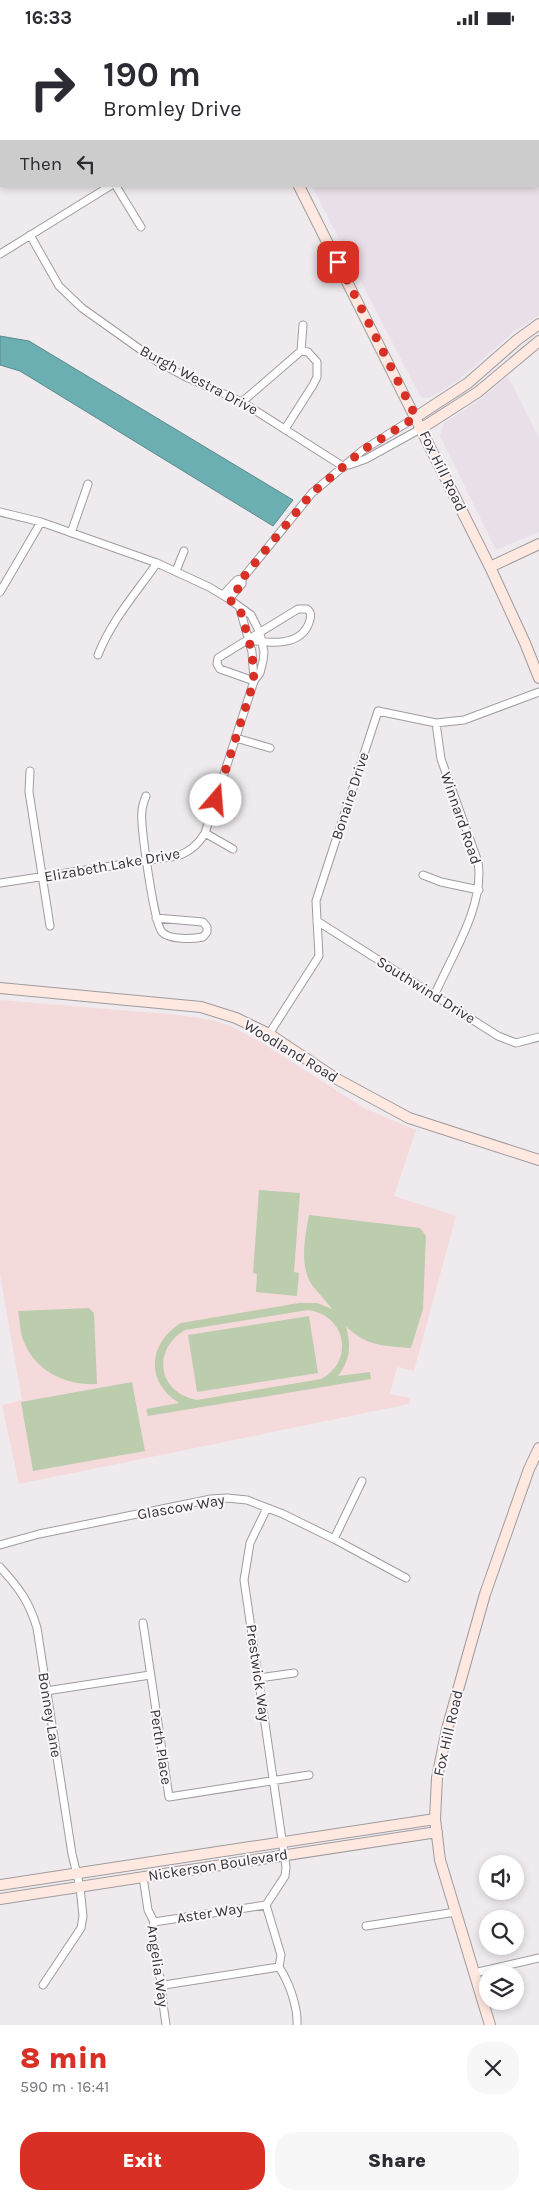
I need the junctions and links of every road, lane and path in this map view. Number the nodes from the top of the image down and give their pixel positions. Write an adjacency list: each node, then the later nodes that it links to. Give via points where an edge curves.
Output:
1 (108, 187): 5 (street)
2 (117, 187): 4 (street)
3 (300, 187): 12 (main road, Fox Hill Road)
4 (140, 227)
5 (30, 235): 6 (street); 11 (street, Burgh Westra Drive, via 60,286 82,308 158,362)
6 (0, 254)
7 (539, 324): 12 (main road, via 468,383)
8 (303, 325): 10 (street)
9 (539, 341): 13 (main road, via 478,392)
10 (302, 351): 11 (street); 14 (street, via 308,352 317,363 317,377)
11 (242, 402): 14 (street, Burgh Westra Drive)
12 (416, 417): 13 (main road, Fox Hill Road); 15 (street, via 363,450)
13 (422, 428): 15 (street, via 366,459); 23 (main road, Fox Hill Road)
14 (285, 429): 15 (street, Burgh Westra Drive)
15 (344, 467): 26 (street, via 312,493 242,579 242,584)
16 (88, 485): 19 (street)
17 (0, 512): 18 (street, Elizabeth Lake Drive)
18 (41, 522): 19 (street, Elizabeth Lake Drive); 25 (street)
19 (71, 533): 22 (street, Elizabeth Lake Drive)
20 (539, 544): 23 (main road)
21 (184, 551): 24 (street)
22 (157, 563): 24 (street, Elizabeth Lake Drive); 31 (street, via 122,609)
23 (490, 567): 32 (main road, Fox Hill Road)
24 (176, 571): 26 (street, Elizabeth Lake Drive)
25 (0, 592)
26 (226, 597): 27 (street, Elizabeth Lake Drive)
27 (240, 609): 28 (street, Elizabeth Lake Drive, via 254,619); 29 (street, Elizabeth Lake Drive)
28 (260, 633): 29 (street); 30 (street, Elizabeth Lake Drive); 30 (street, via 298,609 307,609 310,613 307,628 299,637 286,642)
29 (249, 640): 30 (street); 33 (street, Elizabeth Lake Drive); 33 (street, via 219,657 217,664 222,671)
30 (263, 642): 33 (street, Elizabeth Lake Drive, via 264,661)
31 (98, 655)
32 (539, 678)
33 (254, 681): 36 (street, Elizabeth Lake Drive)
34 (539, 692): 35 (street, Bonaire Drive, via 464,720)
35 (436, 723): 46 (street, Winnard Road, via 441,759 478,862); 48 (street, Bonaire Drive, via 378,711 316,901)
36 (236, 738): 37 (street); 40 (street, Elizabeth Lake Drive)
37 (270, 748)
38 (30, 771): 44 (street, via 29,792)
39 (146, 796): 42 (street, via 141,812)
40 (205, 833): 41 (street); 42 (street, Elizabeth Lake Drive, via 185,853)
41 (234, 849)
42 (147, 861): 44 (street, Elizabeth Lake Drive); 47 (street)
43 (424, 875): 46 (street, via 441,883)
44 (43, 877): 45 (street, Elizabeth Lake Drive); 49 (street)
45 (0, 883)
46 (479, 890): 51 (street, Winnard Road, via 473,911)
47 (156, 918): 47 (street, via 162,932 170,936 198,938 207,932 202,922)
48 (317, 921): 51 (street, Southwind Drive); 52 (street, Bonaire Drive, via 319,956)
49 (50, 926)
50 (0, 988): 52 (main road, Woodland Road, via 201,1007 236,1017)
51 (435, 994): 53 (street, Southwind Drive, via 498,1036 516,1043)
52 (269, 1034): 54 (main road, Woodland Road, via 335,1078 409,1118)
53 (539, 1037)
54 (539, 1160)
55 (539, 1447): 69 (main road, Fox Hill Road, via 485,1594 446,1729 437,1777)
56 (362, 1481): 58 (street)
57 (267, 1508): 58 (street, Glascow Way); 59 (street, Glascow Way, via 247,1500 212,1499); 65 (street, Prestwick Way, via 250,1543 244,1580)
58 (334, 1539): 61 (street, Glascow Way)
59 (0, 1545)
60 (0, 1567): 66 (street, Bonney Lane, via 32,1609)
61 (406, 1578)
62 (143, 1623): 64 (street, Perth Place)
63 (294, 1673): 65 (street)
64 (150, 1675): 66 (street); 68 (street, Perth Place, via 169,1797)
65 (259, 1678): 68 (street, Prestwick Way)
66 (46, 1691): 73 (street, Bonney Lane)
67 (308, 1775): 68 (street)
68 (274, 1780): 71 (street, Prestwick Way)
69 (435, 1819): 70 (main road, Fox Hill Road); 71 (main road, Nickerson Boulevard)
70 (437, 1832): 72 (main road, Nickerson Boulevard); 79 (main road, Fox Hill Road, via 440,1860)
71 (283, 1842): 72 (street, Prestwick Way); 73 (main road, Nickerson Boulevard)
72 (285, 1855): 74 (main road, Nickerson Boulevard); 78 (street, Prestwick Way, via 285,1876)
73 (76, 1874): 75 (main road, Nickerson Boulevard); 76 (street, Bonney Lane)
74 (143, 1877): 76 (main road, Nickerson Boulevard); 80 (street, Angelia Way, via 148,1910)
75 (0, 1885)
76 (80, 1887): 77 (main road, Nickerson Boulevard); 85 (street, Bonney Lane, via 81,1928)
77 (0, 1899)
78 (266, 1905): 80 (street, Aster Way); 83 (street, via 281,1955)
79 (456, 1912): 81 (street); 84 (main road, Fox Hill Road)
80 (154, 1922): 86 (street, Angelia Way, via 152,1933 158,1973)
81 (366, 1926)
82 (539, 1958): 84 (street)
83 (279, 1967): 86 (street); 88 (street, via 298,2016)
84 (474, 1973): 89 (main road, Fox Hill Road)
85 (44, 1985)
86 (164, 1985): 87 (street, Angelia Way, via 162,1996)
87 (166, 2025)
88 (297, 2025)
89 (490, 2025)

